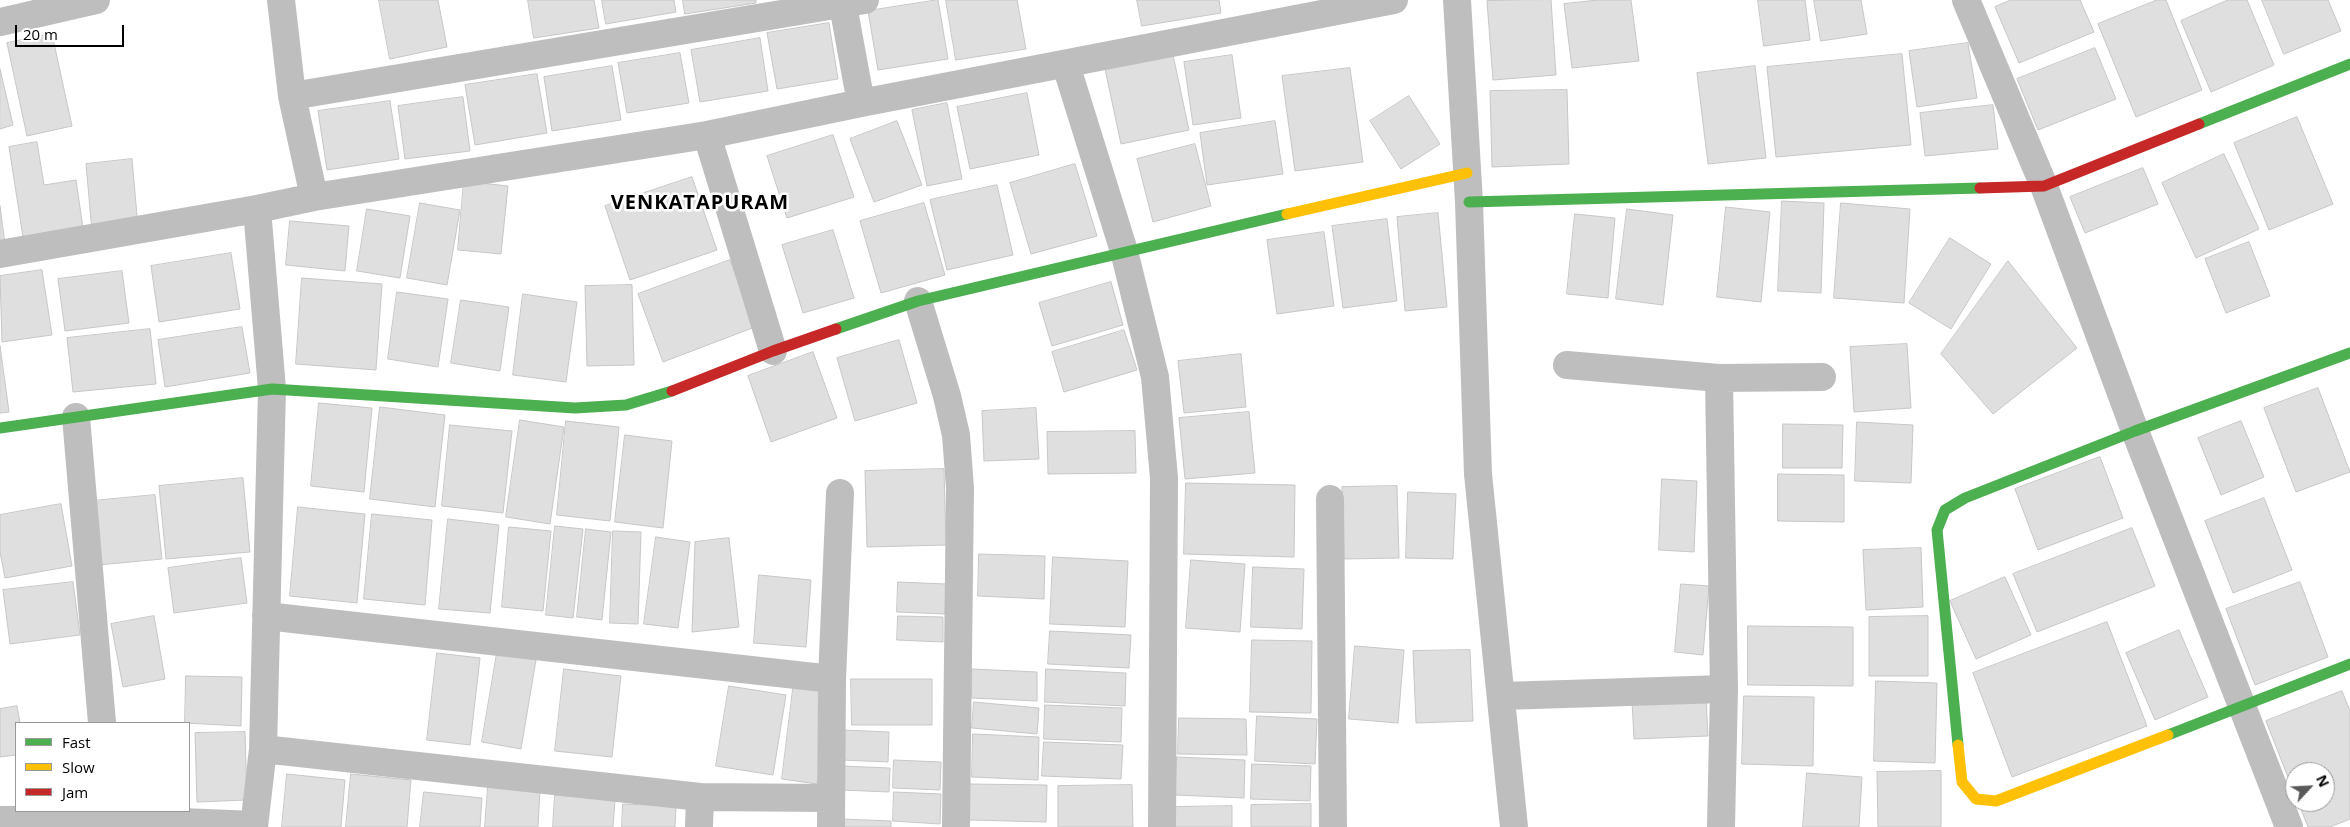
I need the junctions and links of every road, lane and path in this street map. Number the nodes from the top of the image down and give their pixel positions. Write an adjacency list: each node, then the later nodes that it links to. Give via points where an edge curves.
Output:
1 (96, 0): 7 (street)
2 (281, 0): 10 (street)
3 (1394, 0): 9 (street)
4 (1457, 0): 13 (street)
5 (1966, 0): 14 (street)
6 (850, 1): 10 (street); 11 (street)
7 (0, 22)
8 (2350, 64): 14 (street)
9 (1066, 65): 11 (street); 18 (street)
10 (292, 96): 15 (street)
11 (861, 103): 12 (street)
12 (707, 135): 15 (street); 21 (street)
13 (1467, 173): 16 (street); 18 (street)
14 (2044, 186): 16 (street); 29 (street)
15 (314, 197): 17 (street)
16 (1469, 202): 36 (street, via 1478,474)
17 (258, 209): 19 (street); 26 (street)
18 (1124, 251): 20 (street); 48 (street, via 1155,377 1164,478)
19 (0, 254)
20 (918, 301): 21 (street); 47 (street, via 953,419 960,488)
21 (774, 351): 26 (street, via 680,389 626,406 575,408)
22 (2350, 353): 29 (street)
23 (1567, 365): 25 (street)
24 (1822, 376): 25 (street)
25 (1719, 378): 35 (street)
26 (272, 389): 27 (street); 32 (street)
27 (76, 417): 28 (street); 38 (street)
28 (0, 428)
29 (2135, 432): 37 (street); 37 (street, via 1965,498 1945,510 1937,530 1962,782 1976,799 1996,801)
30 (840, 493): 34 (street)
31 (1330, 499): 49 (street)
32 (266, 616): 34 (street); 39 (street)
33 (2350, 664): 37 (street)
34 (832, 679): 41 (street)
35 (1724, 689): 36 (street); 51 (street)
36 (1502, 696): 50 (street)
37 (2242, 706): 52 (street)
38 (102, 722)
39 (263, 749): 40 (street); 44 (street)
40 (700, 797): 41 (street); 45 (street)
41 (831, 798): 46 (street)
42 (110, 815): 43 (street); 44 (street)
43 (0, 820)
44 (254, 826)
45 (699, 827)
46 (830, 827)
47 (956, 827)
48 (1162, 827)
49 (1333, 827)
50 (1514, 827)
51 (1721, 827)
52 (2289, 827)

